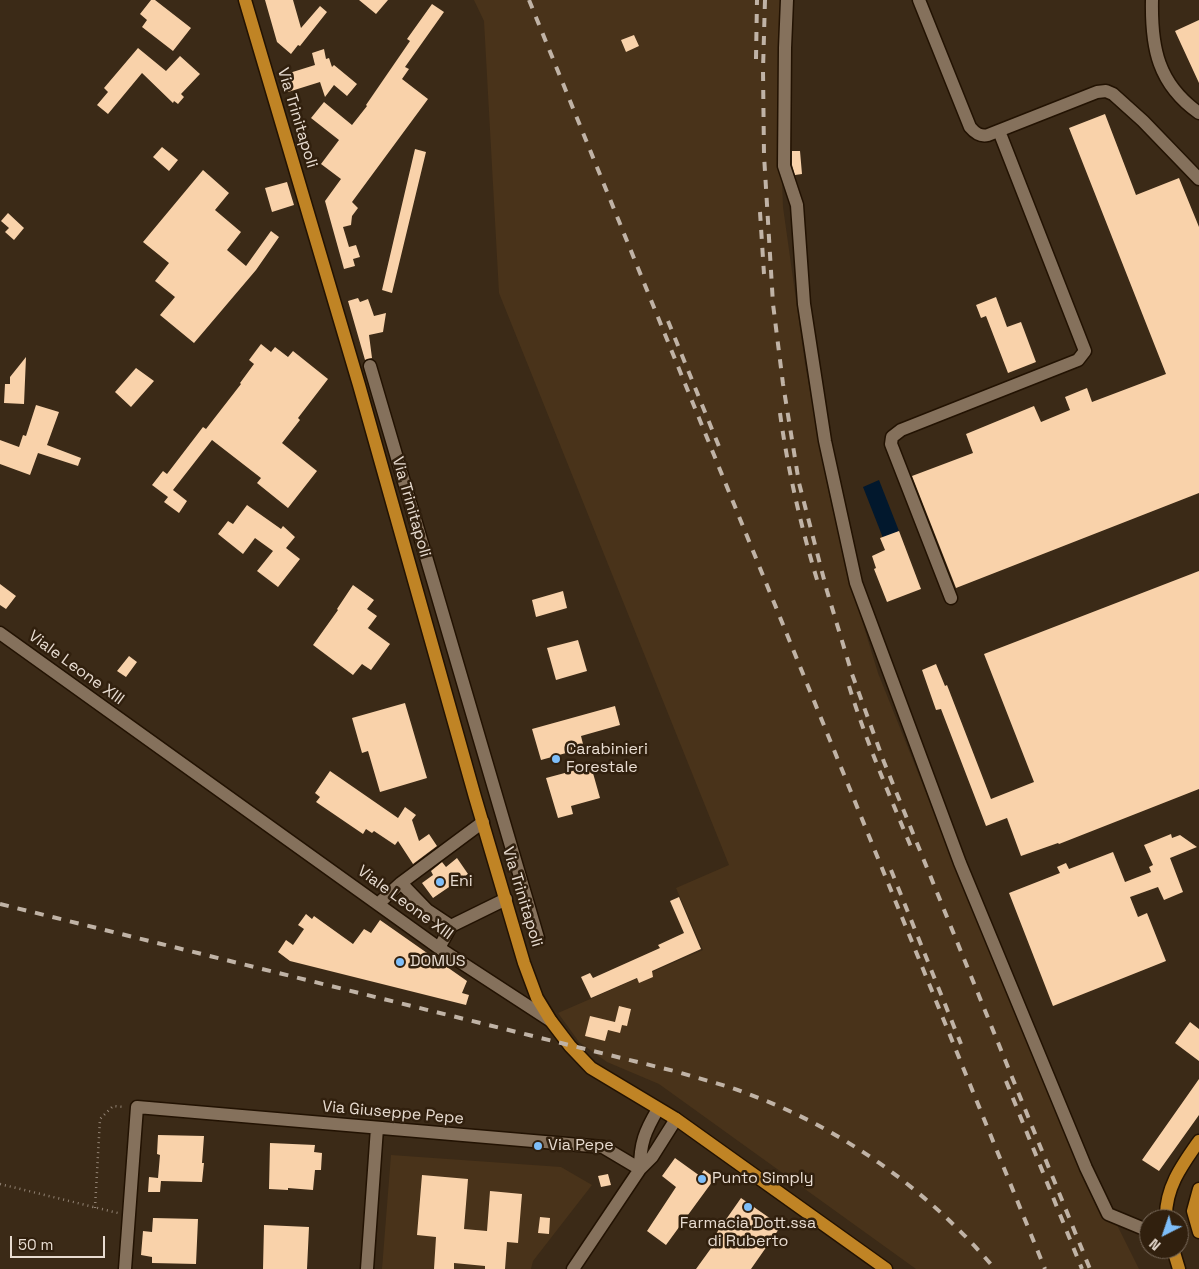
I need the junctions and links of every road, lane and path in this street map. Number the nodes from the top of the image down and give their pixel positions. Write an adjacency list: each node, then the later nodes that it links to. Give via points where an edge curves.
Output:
1 (245, 0): 10 (main road, Via Trinitapoli)
2 (787, 0): 38 (street, via 784,166 797,205 804,304 822,421 856,583 960,863 1086,1168 1108,1214)
3 (919, 0): 6 (street, via 970,127 980,135)
4 (1152, 0): 5 (street, via 1159,63 1175,93)
5 (1199, 113)
6 (999, 131): 7 (street, via 1097,92 1110,92 1143,121); 11 (street, via 1085,351 1078,360 897,432 892,437 891,444)
7 (1199, 180)
8 (370, 366): 9 (street)
9 (416, 523): 10 (street); 13 (street)
10 (400, 528): 14 (main road, Via Trinitapoli)
11 (951, 598)
12 (0, 633): 22 (street, Viale Leone XIII)
13 (472, 714): 14 (street); 15 (street)
14 (454, 720): 16 (main road, Via Trinitapoli)
15 (494, 789): 16 (street); 18 (street)
16 (475, 796): 17 (main road, Via Trinitapoli)
17 (483, 822): 19 (main road, Via Trinitapoli); 20 (street)
18 (518, 872): 19 (street); 24 (street)
19 (499, 877): 21 (main road, Via Trinitapoli)
20 (402, 883): 22 (street); 23 (street, via 427,910)
21 (506, 899): 23 (street); 26 (main road, Via Trinitapoli, via 528,975)
22 (378, 904): 25 (street, Viale Leone XIII)
23 (451, 926): 25 (street)
24 (538, 938)
25 (439, 948): 26 (street, Viale Leone XIII)
26 (551, 1021): 28 (main road, Viale Leone XIII, via 591,1068)
27 (137, 1107): 30 (street, Via Giuseppe Pepe); 35 (path, via 114,1106 100,1119); 37 (street)
28 (658, 1108): 29 (main road, Viale Leone XIII); 32 (street, via 642,1138)
29 (676, 1119): 32 (street, via 652,1157); 43 (main road, Viale Leone XIII)
30 (377, 1128): 32 (street, Via Giuseppe Pepe, via 603,1147); 41 (street)
31 (1199, 1141): 36 (main road, via 1169,1190)
32 (640, 1169): 42 (street)
33 (0, 1184): 35 (path)
34 (1199, 1189): 39 (main road, via 1193,1212)
35 (95, 1208): 37 (path)
36 (1166, 1209)
37 (129, 1216): 40 (street)
38 (1139, 1227)
39 (1199, 1232)
40 (125, 1269)
41 (367, 1269)
42 (573, 1269)
43 (886, 1269)

